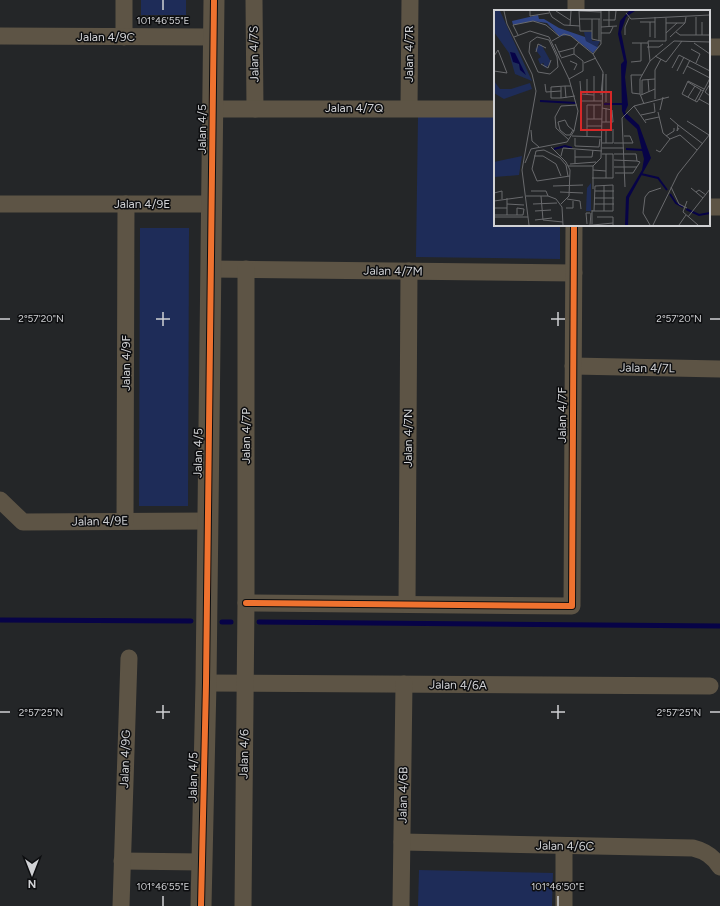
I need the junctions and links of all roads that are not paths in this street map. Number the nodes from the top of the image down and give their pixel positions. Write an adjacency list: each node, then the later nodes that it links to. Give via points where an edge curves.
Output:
1 (124, 0): 6 (street)
2 (214, 0): 7 (street, Jalan 4/5)
3 (254, 0): 9 (street, Jalan 4/7S)
4 (410, 0): 10 (street, Jalan 4/7R)
5 (0, 36): 6 (street, Jalan 4/9C)
6 (124, 37): 7 (street, Jalan 4/9C)
7 (213, 37): 8 (street, Jalan 4/5)
8 (213, 108): 9 (street, Jalan 4/7Q); 14 (street, Jalan 4/5)
9 (255, 108): 10 (street, Jalan 4/7Q)
10 (409, 108): 11 (street, Jalan 4/7Q)
11 (494, 109)
12 (0, 204): 13 (street, Jalan 4/9E)
13 (126, 204): 14 (street, Jalan 4/9E); 23 (street, Jalan 4/9F)
14 (212, 204): 16 (street, Jalan 4/5)
15 (574, 226): 19 (street, Jalan 4/7F)
16 (211, 269): 17 (street, Jalan 4/7M); 24 (street, Jalan 4/5)
17 (246, 269): 18 (street, Jalan 4/7M); 25 (street, Jalan 4/7P)
18 (409, 271): 19 (street, Jalan 4/7M); 26 (street, Jalan 4/7N)
19 (574, 273): 20 (street, Jalan 4/7F)
20 (573, 366): 21 (street, Jalan 4/7L); 26 (street, Jalan 4/7F, via 572,606)
21 (720, 370)
22 (0, 500): 23 (street, Jalan 4/9E, via 23,522)
23 (125, 521): 24 (street, Jalan 4/9E)
24 (208, 521): 28 (street, Jalan 4/5)
25 (246, 603): 26 (street); 29 (street, Jalan 4/6)
26 (407, 604)
27 (128, 658): 34 (street, Jalan 4/9G)
28 (206, 682): 29 (street, Jalan 4/6A); 35 (street, Jalan 4/5)
29 (245, 683): 30 (street, Jalan 4/6A); 39 (street, Jalan 4/6)
30 (404, 684): 31 (street, Jalan 4/6A); 32 (street, Jalan 4/6B)
31 (710, 686)
32 (402, 842): 33 (street, Jalan 4/6C); 40 (street, Jalan 4/6B)
33 (564, 846): 36 (street, Jalan 4/6C, via 693,848 704,851 715,859); 41 (street)
34 (122, 861): 35 (street); 37 (street, Jalan 4/9G)
35 (202, 862): 38 (street, Jalan 4/5)
36 (720, 867)
37 (121, 906)
38 (201, 906)
39 (243, 906)
40 (401, 906)
41 (564, 906)

